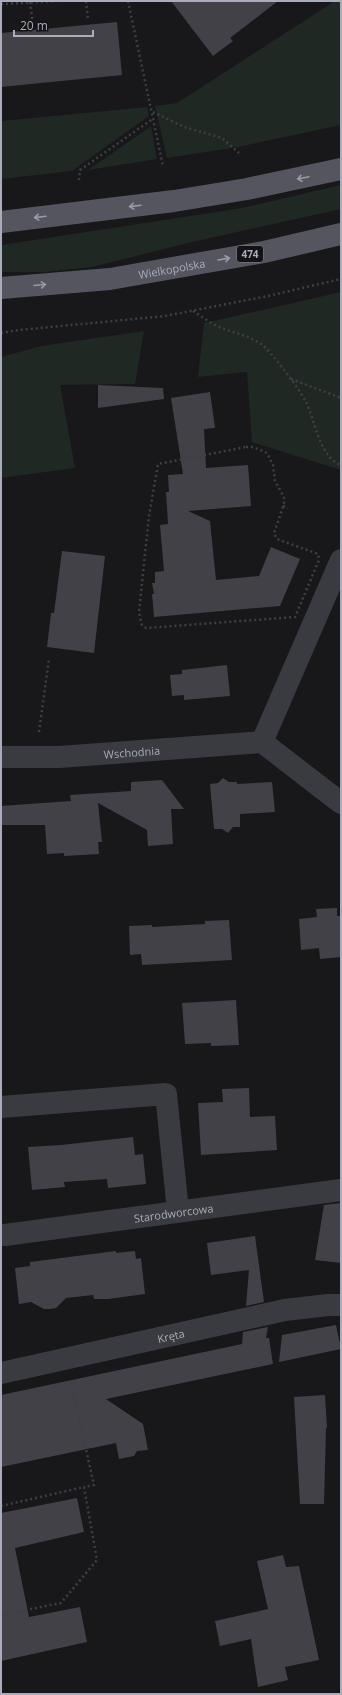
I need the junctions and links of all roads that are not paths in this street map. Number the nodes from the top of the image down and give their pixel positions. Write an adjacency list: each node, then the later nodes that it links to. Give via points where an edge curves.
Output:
1 (341, 169): 2 (main road, one-way to 2, via 181,200)
2 (1, 222)
3 (341, 234): 4 (main road, Wielkopolska / 474, one-way to 3, via 110,279 264,252)
4 (1, 288)
5 (341, 560): 6 (street)
6 (262, 742): 7 (street, Wschodnia, via 35,758); 8 (street)
7 (1, 757)
8 (341, 803)
9 (1, 1107): 11 (street, via 166,1094)
10 (341, 1190): 11 (street, Starodworcowa)
11 (178, 1211): 12 (street, Starodworcowa)
12 (5, 1235)
13 (341, 1305): 14 (street, Kręta, via 285,1310)
14 (1, 1373)

